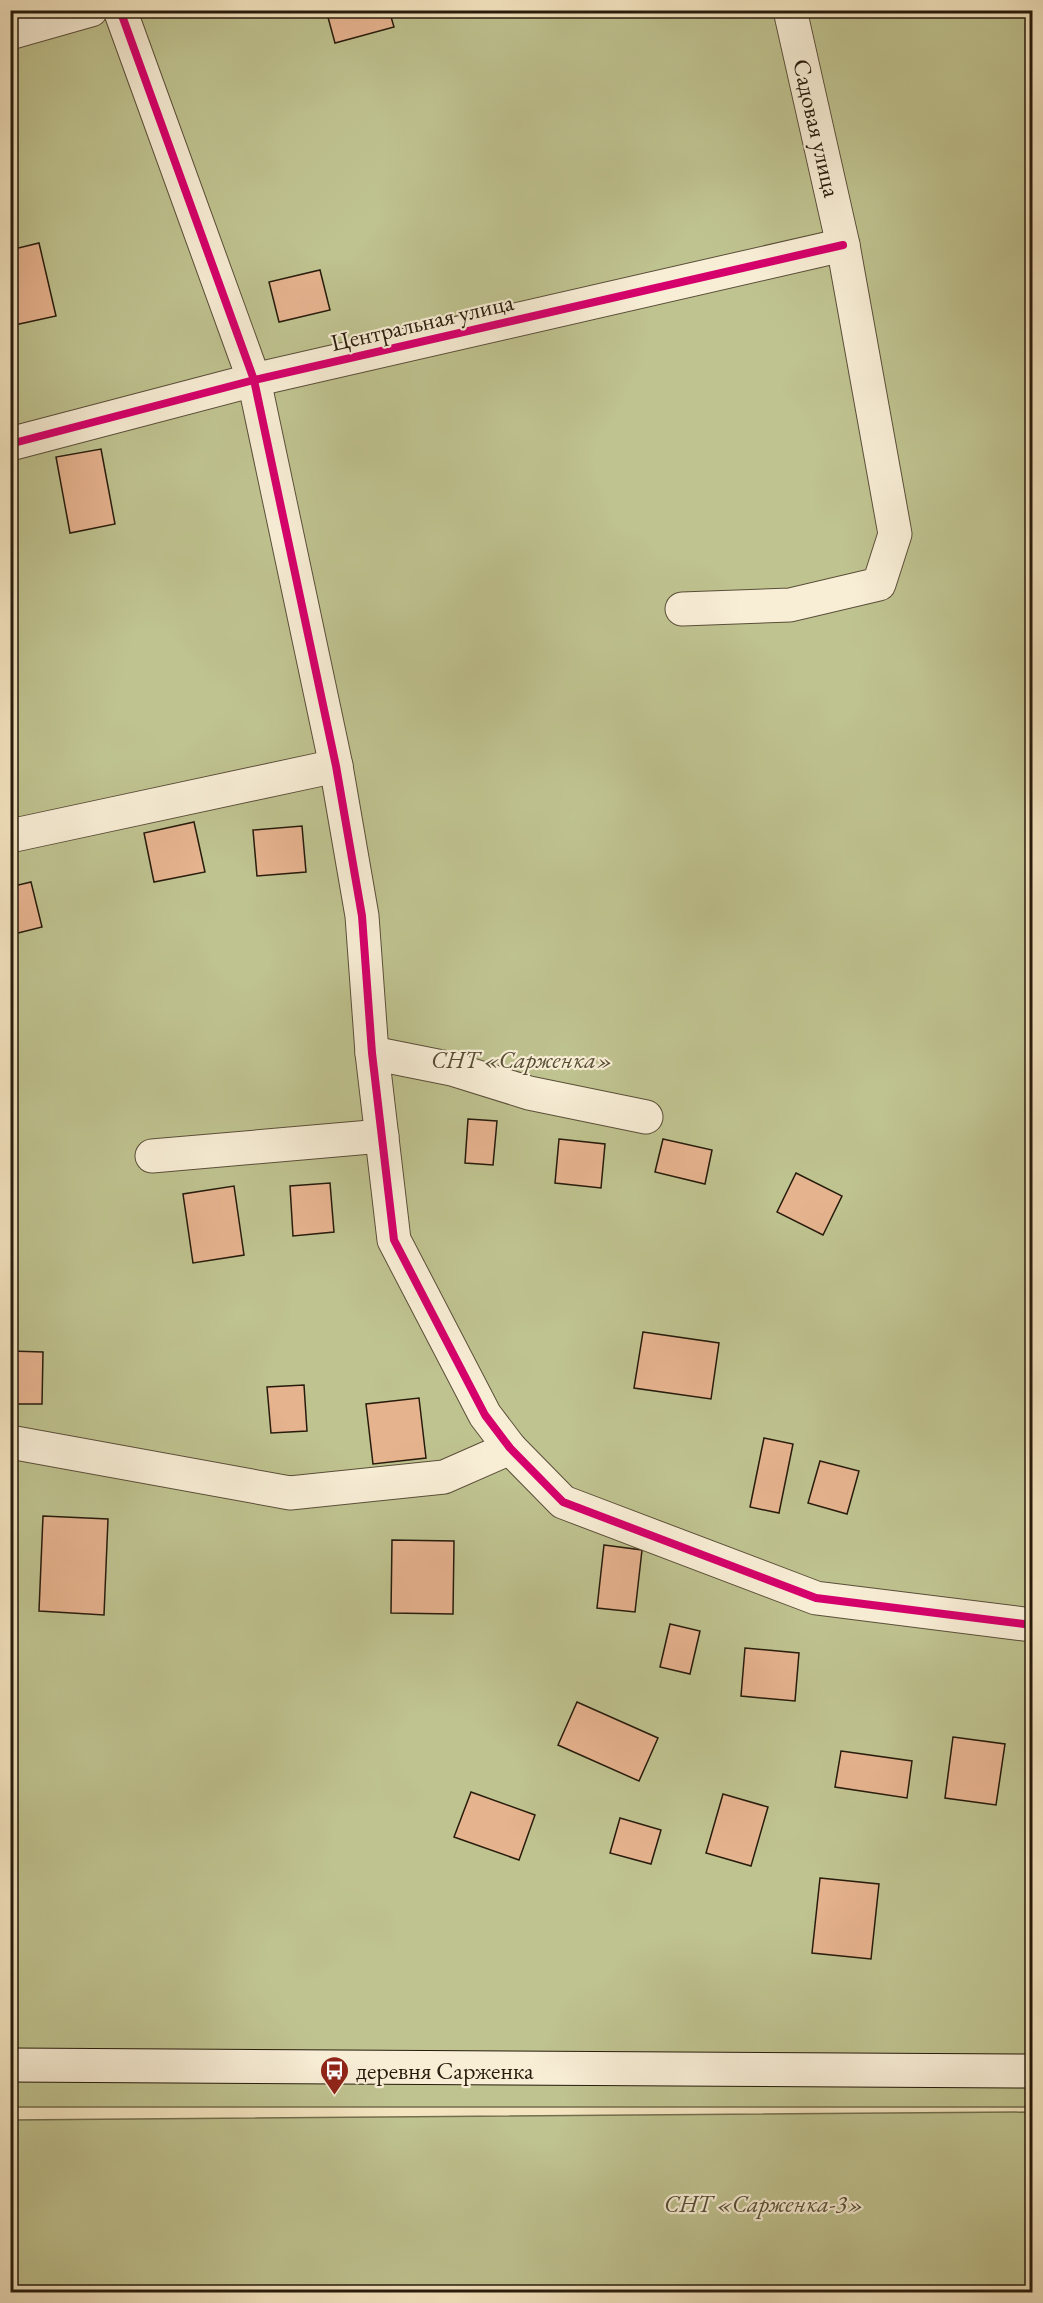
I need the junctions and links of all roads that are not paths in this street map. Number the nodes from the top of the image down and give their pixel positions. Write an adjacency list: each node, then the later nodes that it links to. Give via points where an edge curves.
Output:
1 (92, 10): 4 (street)
2 (120, 10): 6 (street)
3 (790, 10): 5 (street, Садовая улица)
4 (10, 33)
5 (843, 245): 6 (street, Центральная улица); 8 (street, Садовая улица, via 895,534 879,584 790,605)
6 (254, 380): 7 (street, Центральная улица); 9 (street)
7 (10, 444)
8 (682, 609)
9 (336, 766): 10 (street); 11 (street, via 362,916)
10 (10, 836)
11 (372, 1053): 12 (street, via 452,1069 529,1093); 13 (street)
12 (646, 1117)
13 (382, 1136): 14 (street); 16 (street, via 394,1240 485,1415)
14 (152, 1156)
15 (10, 1442): 16 (street, via 290,1493 444,1477)
16 (510, 1448): 17 (street, via 563,1502 816,1598)
17 (1032, 1625)
18 (10, 2065): 19 (street)
19 (1032, 2071)

